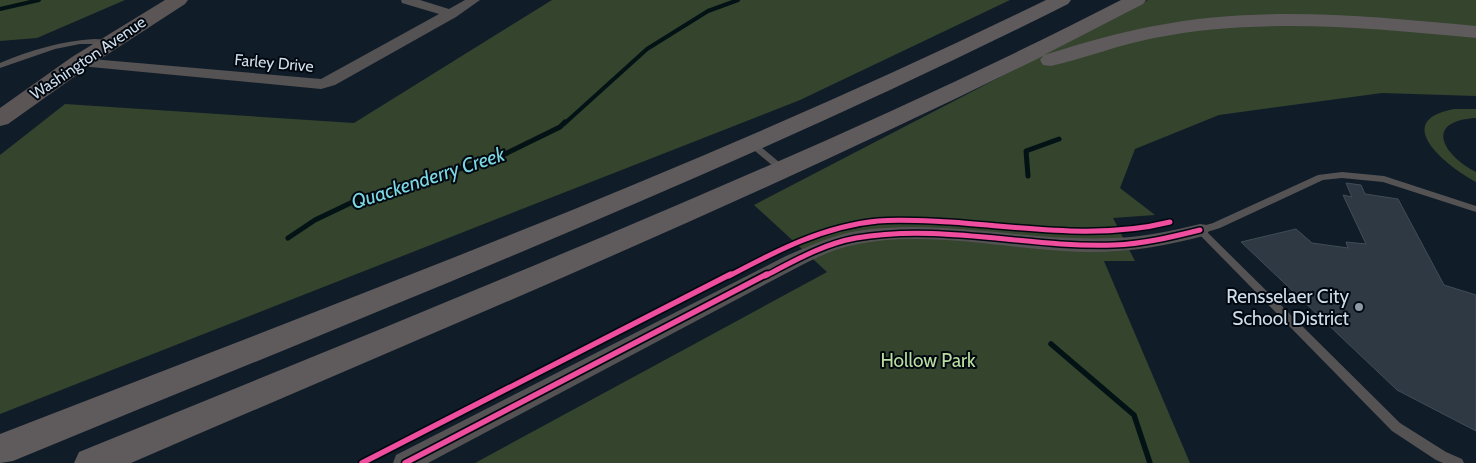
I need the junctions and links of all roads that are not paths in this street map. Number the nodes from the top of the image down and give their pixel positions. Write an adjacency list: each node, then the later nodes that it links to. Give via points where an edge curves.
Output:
1 (178, 0): 8 (street, Washington Avenue)
2 (407, 0): 6 (street)
3 (474, 0): 6 (street, Farley Drive)
4 (1061, 0): 13 (highway, via 896,80)
5 (1136, 0): 12 (highway)
6 (451, 14): 9 (street, Farley Drive, via 322,84)
7 (1476, 32): 12 (highway, via 1307,19 1236,21 1159,30 1082,48)
8 (110, 42): 9 (street, Washington Avenue); 10 (lane, via 70,42 44,48)
9 (80, 62): 11 (street, Washington Avenue)
10 (0, 66)
11 (0, 119)
12 (888, 122): 14 (highway)
13 (752, 144): 14 (lane); 17 (highway, via 459,266)
14 (782, 169): 18 (highway)
15 (1476, 209): 16 (lane, via 1384,179 1342,175 1321,177 1216,226)
16 (1200, 230): 19 (street, via 1158,240 1113,245 915,234 870,236 831,244); 20 (lane, via 1396,427 1440,456)
17 (0, 450)
18 (92, 463)
19 (405, 463)
20 (1458, 463)

